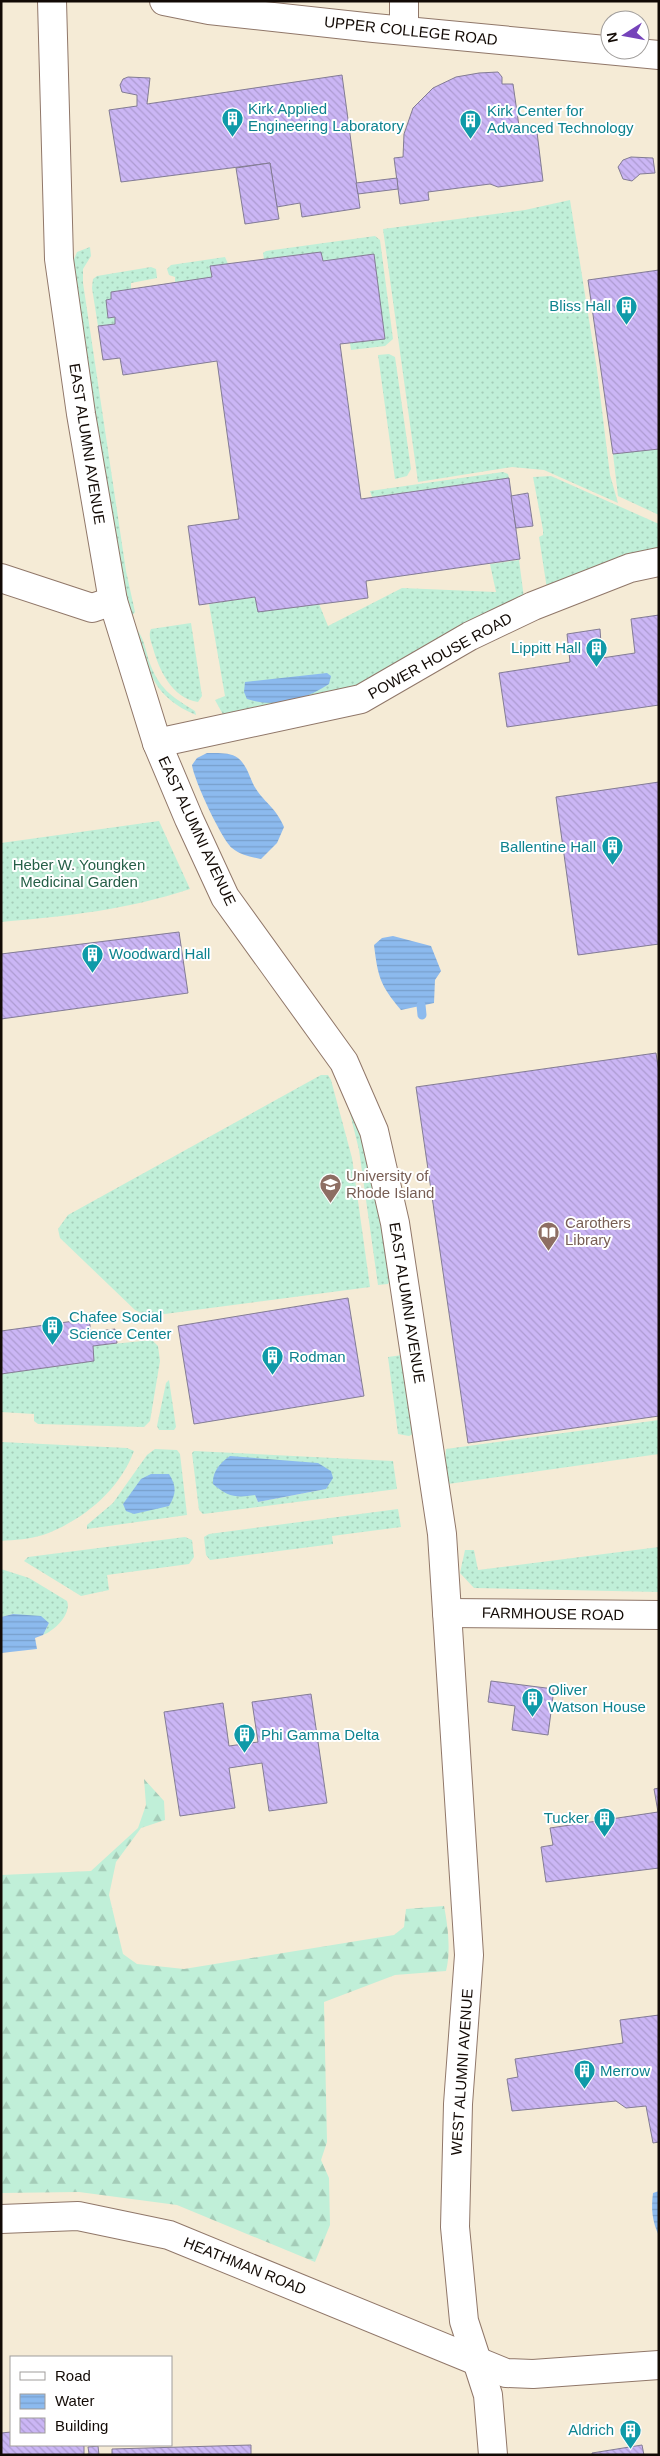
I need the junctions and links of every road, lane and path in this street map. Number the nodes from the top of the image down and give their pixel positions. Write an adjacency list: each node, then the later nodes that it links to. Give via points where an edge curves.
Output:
1 (52, 1): 8 (street, EAST ALUMNI AVENUE, via 59,259)
2 (164, 1): 4 (street, UPPER COLLEGE ROAD, via 209,10)
3 (404, 1): 4 (street)
4 (404, 30): 5 (street, UPPER COLLEGE ROAD)
5 (659, 55)
6 (659, 562): 9 (street, POWER HOUSE ROAD, via 630,568 533,606 470,636 361,699)
7 (1, 578): 8 (street, via 92,608)
8 (113, 601): 9 (street, EAST ALUMNI AVENUE)
9 (157, 743): 10 (street, EAST ALUMNI AVENUE, via 225,897 344,1062 374,1131 396,1223 406,1286 436,1493)
10 (447, 1613): 11 (street, FARMHOUSE ROAD); 12 (street, EAST ALUMNI AVENUE)
11 (659, 1615)
12 (452, 1685): 14 (street, WEST ALUMNI AVENUE, via 469,1955 458,2104 455,2227 464,2321)
13 (1, 2219): 14 (street, HEATHMAN ROAD, via 78,2216 169,2235)
14 (478, 2362): 15 (street, HEATHMAN ROAD, via 517,2374); 16 (street, WEST ALUMNI AVENUE, via 488,2396)
15 (659, 2365)
16 (493, 2455)

